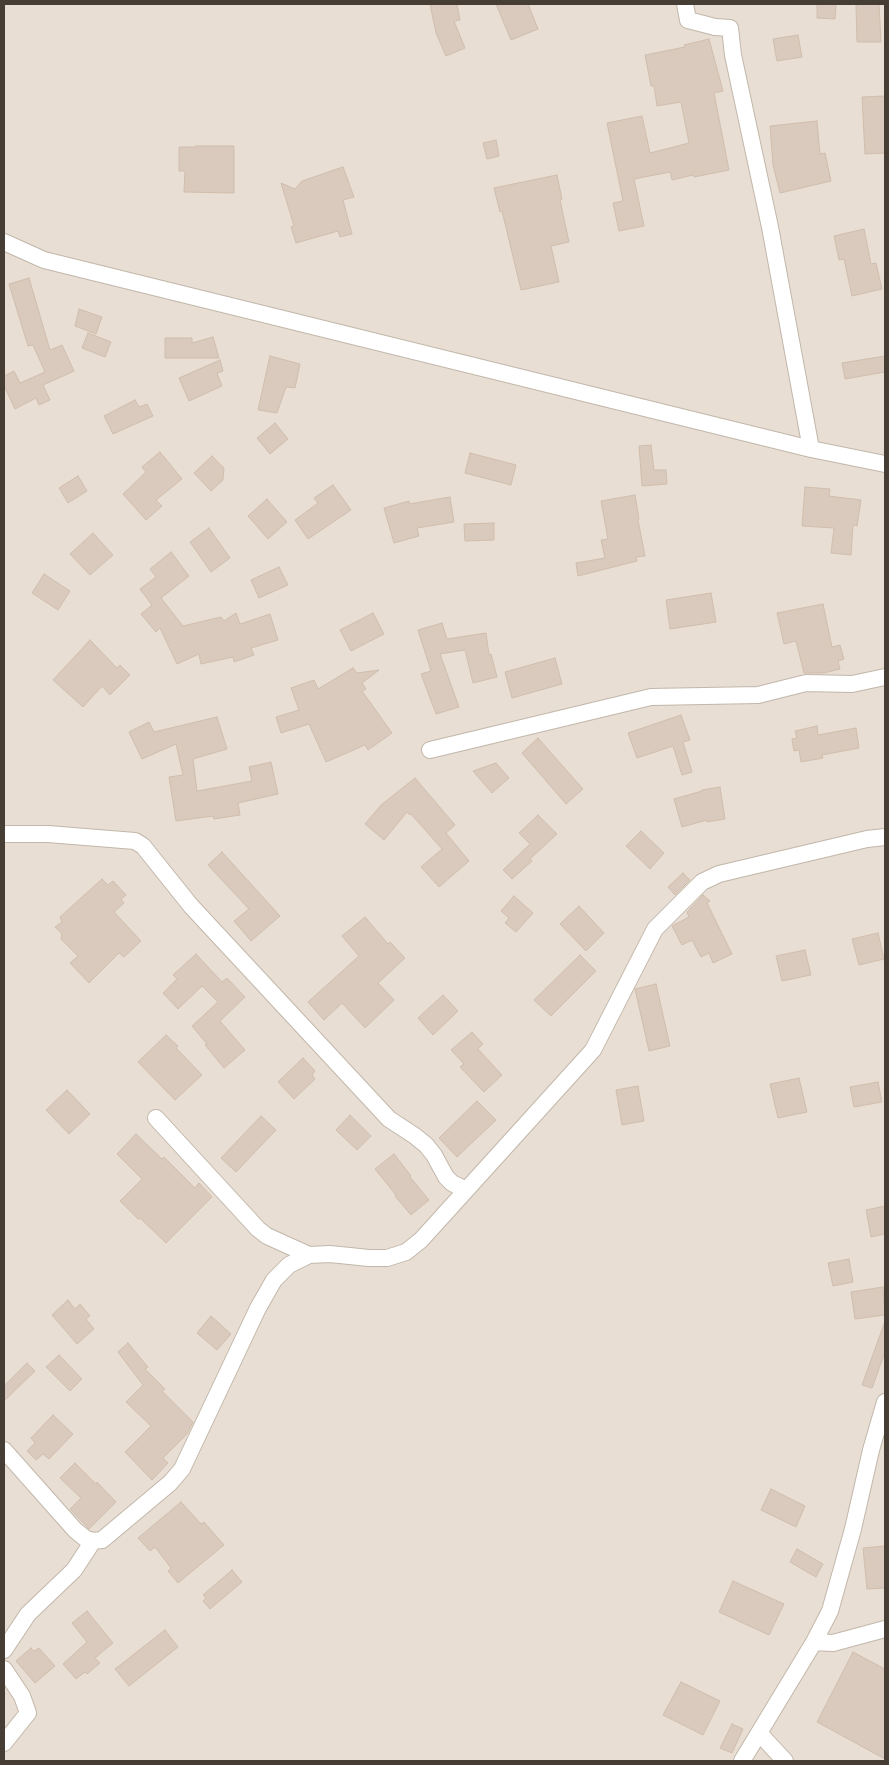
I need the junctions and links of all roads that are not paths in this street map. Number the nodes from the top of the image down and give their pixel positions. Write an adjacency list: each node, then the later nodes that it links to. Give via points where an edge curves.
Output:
1 (684, 4): 3 (street, via 688,20 730,28)
2 (4, 242): 3 (street, via 44,260)
3 (811, 449): 4 (street)
4 (885, 464)
5 (885, 677): 6 (street, via 852,684 806,683 758,696 651,697)
6 (430, 750)
7 (4, 834): 10 (street, via 135,841 144,846 191,906 389,1119 426,1145 446,1177)
8 (885, 837): 10 (street, via 719,874 702,882 655,929 593,1050)
9 (156, 1118): 11 (street, via 258,1229)
10 (466, 1190): 11 (street, via 406,1252 387,1258)
11 (309, 1255): 15 (street, via 289,1265 274,1280 182,1469 170,1483 102,1540)
12 (885, 1402): 13 (street)
13 (878, 1449): 17 (street, via 830,1611)
14 (4, 1450): 15 (street, via 75,1530)
15 (93, 1541): 18 (street, via 74,1570 28,1614)
16 (885, 1629): 17 (street, via 833,1643)
17 (814, 1642): 20 (street)
18 (4, 1650)
19 (4, 1669): 21 (street, via 22,1696 28,1713)
20 (760, 1734): 22 (street); 23 (street)
21 (4, 1743)
22 (742, 1761)
23 (785, 1761)

